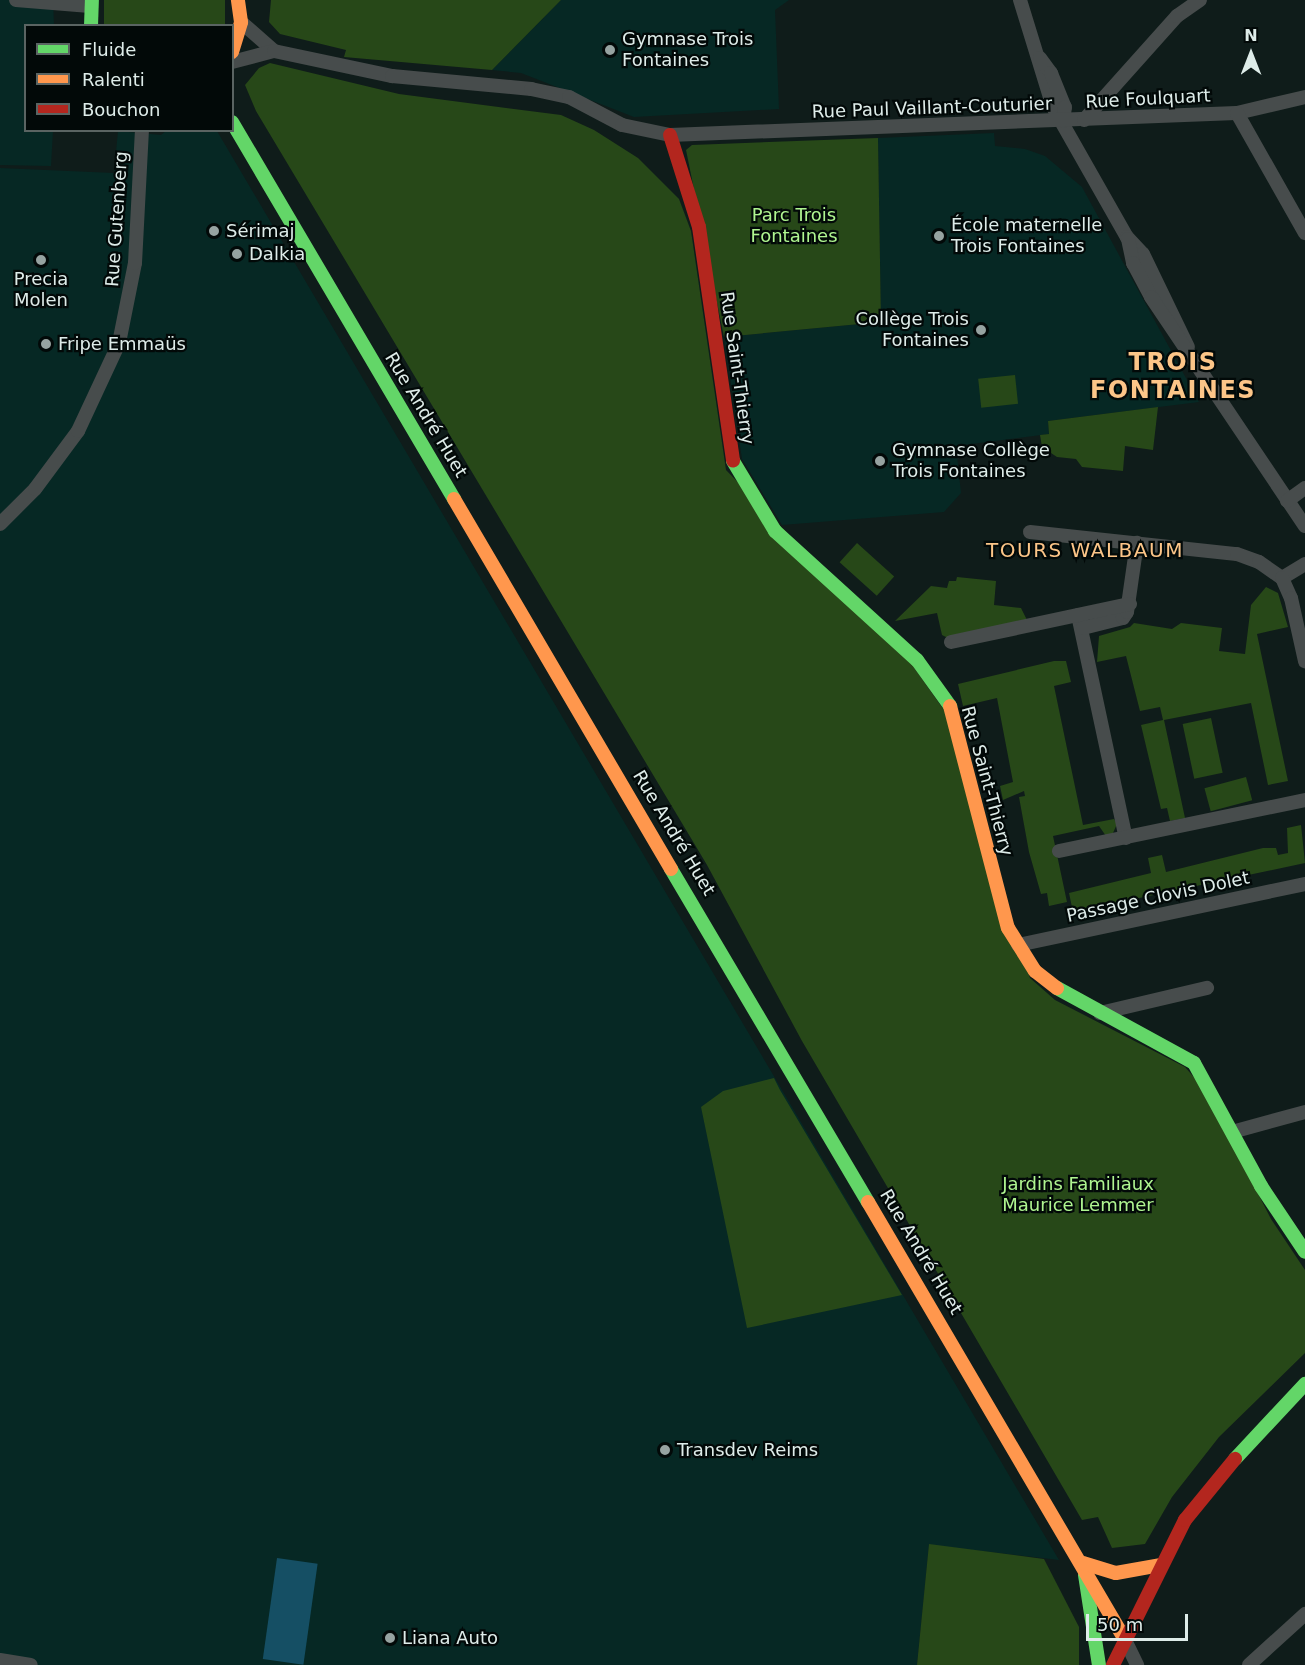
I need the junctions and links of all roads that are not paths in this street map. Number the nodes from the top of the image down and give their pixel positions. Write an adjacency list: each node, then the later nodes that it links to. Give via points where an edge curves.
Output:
1 (16, 0): 5 (street)
2 (238, 0): 6 (street)
3 (1020, 0): 14 (street, via 1039,56 1065,106)
4 (1200, 0): 13 (street, via 1177,16)
5 (91, 3): 7 (street)
6 (241, 22): 8 (street); 9 (street)
7 (91, 24)
8 (234, 45)
9 (274, 51): 10 (street); 17 (street, Rue Paul Vaillant-Couturier, via 392,76 551,92 622,125)
10 (234, 61)
11 (1305, 97): 12 (street, Rue Foulquart)
12 (1237, 113): 13 (street, Rue Foulquart); 18 (street)
13 (1084, 120): 14 (street, Rue Foulquart)
14 (1063, 121): 17 (street, Rue Paul Vaillant-Couturier); 20 (street, Rue Paul Vaillant-Couturier, via 1127,237 1133,263 1151,297 1188,347)
15 (234, 126): 41 (street, Rue André Huet)
16 (142, 132): 21 (street, Rue Gutenberg, via 135,263 119,343 78,431 35,489)
17 (670, 135): 34 (street, Rue Saint-Thierry, via 699,227 734,466 775,531 917,660 948,702 959,731 999,904)
18 (1305, 233)
19 (1305, 488): 20 (street)
20 (1287, 501): 22 (street, Rue Paul Vaillant-Couturier)
21 (0, 524)
22 (1305, 526)
23 (1030, 532): 24 (street)
24 (1137, 543): 26 (street, via 1237,554 1259,562); 27 (street, via 1130,604)
25 (1305, 564): 26 (street)
26 (1282, 578): 29 (street, via 1291,598)
27 (1081, 622): 28 (street); 31 (street)
28 (951, 642)
29 (1305, 661)
30 (1305, 800): 31 (street)
31 (1126, 838): 32 (street)
32 (1059, 851)
33 (1305, 884): 34 (street, Passage Clovis Dolet)
34 (1018, 945): 36 (street, Rue Saint-Thierry, via 1035,971)
35 (1207, 988): 36 (street)
36 (1100, 1013): 38 (street, Rue Saint-Thierry, via 1194,1063)
37 (1305, 1112): 38 (street)
38 (1232, 1132): 39 (street, Rue Saint-Thierry)
39 (1305, 1252)
40 (1305, 1384): 42 (street, via 1259,1430 1185,1520)
41 (1083, 1563): 42 (street, via 1116,1573); 46 (street, Rue André Huet); 49 (street)
42 (1161, 1565): 46 (street)
43 (1305, 1614): 45 (street)
44 (1305, 1629): 45 (street)
45 (1284, 1635): 52 (street)
46 (1124, 1638): 50 (street); 51 (street)
47 (0, 1660): 48 (street)
48 (31, 1665)
49 (1099, 1665)
50 (1113, 1665)
51 (1137, 1665)
52 (1249, 1665)

